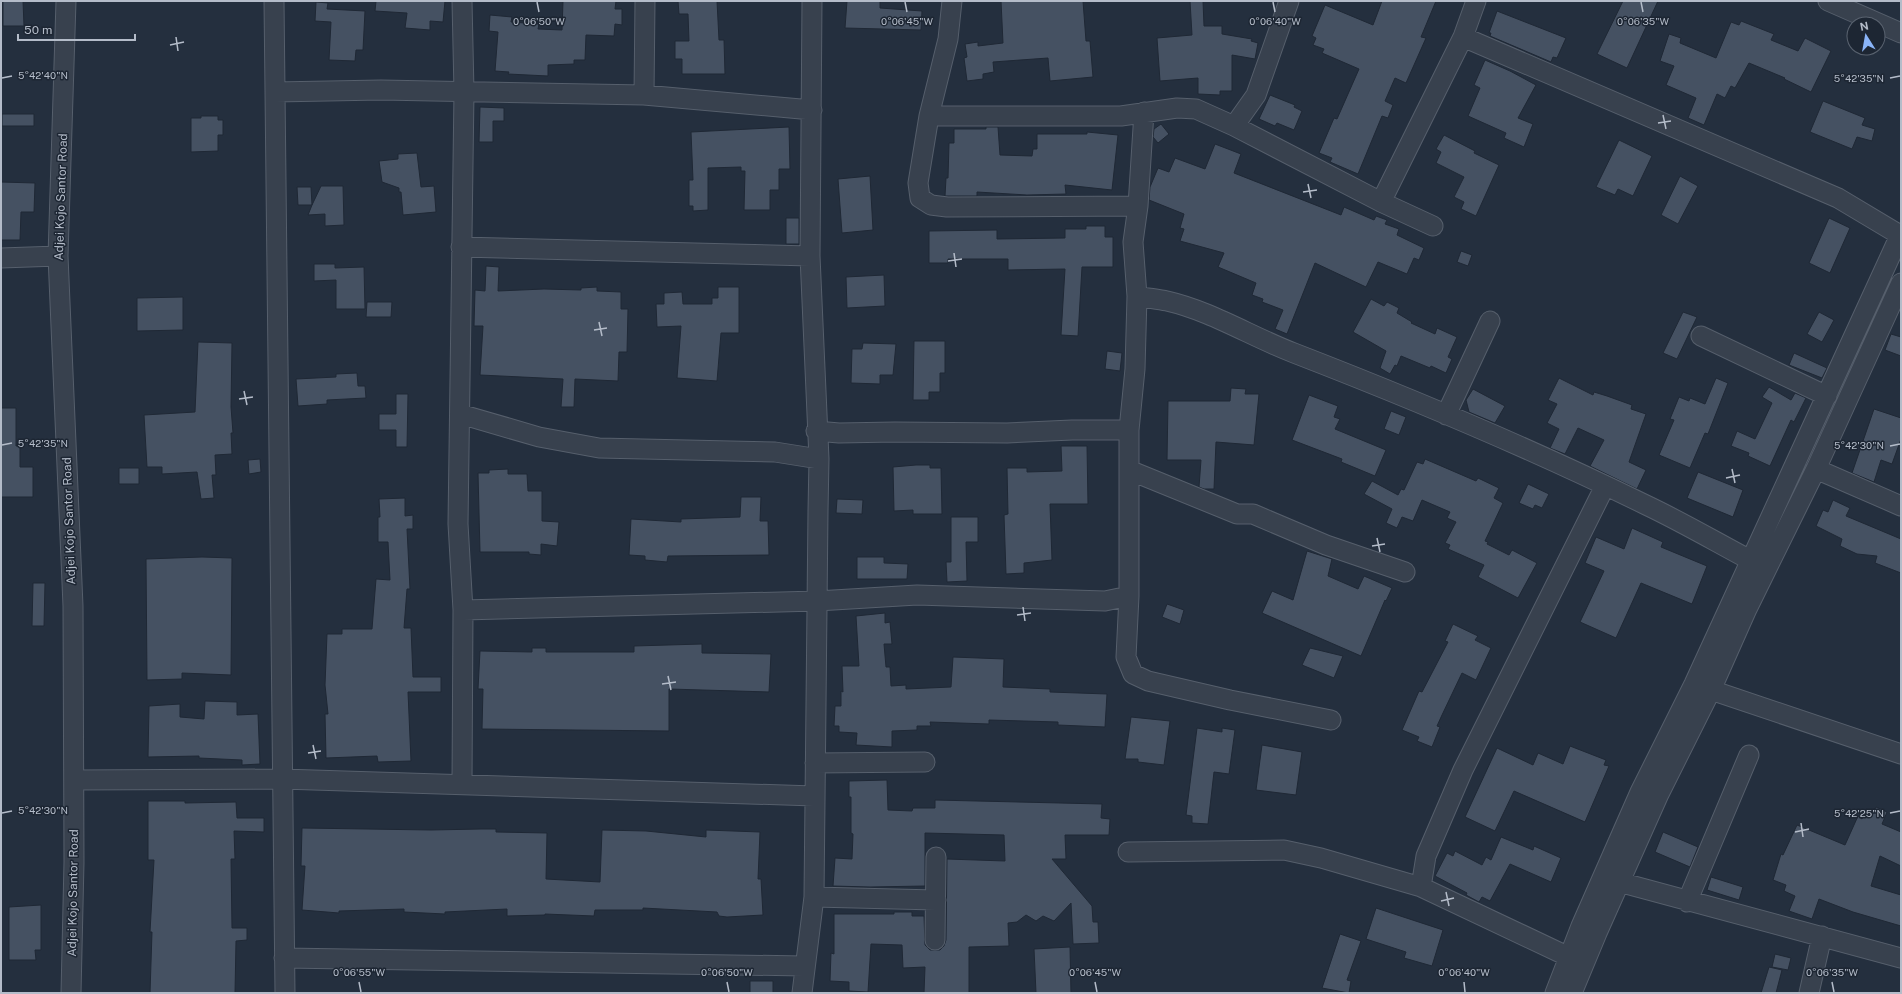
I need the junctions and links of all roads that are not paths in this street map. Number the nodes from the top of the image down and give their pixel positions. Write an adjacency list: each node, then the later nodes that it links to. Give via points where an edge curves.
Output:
1 (66, 1): 24 (street, Adjei Kojo Santor Road)
2 (274, 1): 12 (street)
3 (462, 1): 13 (street)
4 (645, 1): 14 (street)
5 (812, 1): 15 (street)
6 (952, 1): 17 (street, via 948,39)
7 (1289, 1): 18 (street, via 1256,95)
8 (1476, 1): 11 (street)
9 (1828, 1): 10 (street)
10 (1901, 33)
11 (1463, 37): 19 (street); 22 (street, via 1838,198)
12 (275, 92): 13 (street); 52 (street)
13 (464, 92): 14 (street); 23 (street)
14 (644, 95): 15 (street)
15 (812, 110): 25 (street)
16 (1144, 112): 17 (street, via 1121,116); 18 (street, via 1177,108 1196,109); 20 (street)
17 (929, 116): 20 (street, via 918,183 920,198 931,205)
18 (1234, 126): 19 (street)
19 (1381, 202): 21 (street)
20 (1138, 206): 28 (street, via 1133,242)
21 (1433, 226)
22 (1901, 234): 31 (street)
23 (461, 247): 25 (street); 32 (street)
24 (58, 256): 26 (street); 53 (street, Adjei Kojo Santor Road, via 73,606)
25 (810, 256): 35 (street)
26 (1, 258)
27 (1901, 283): 37 (street)
28 (1137, 296): 33 (street, via 1190,308 1266,342); 34 (street, via 1136,369)
29 (1490, 321): 33 (street)
30 (1701, 336): 31 (street)
31 (1827, 396): 41 (street)
32 (460, 414): 36 (street, via 539,437 599,448 774,452); 45 (street, via 458,524)
33 (1446, 415): 39 (street, via 1513,442)
34 (1129, 430): 35 (street, via 1087,429 1007,433); 38 (street)
35 (816, 431): 36 (street)
36 (819, 459): 44 (street)
37 (1816, 469): 40 (street); 46 (street, via 1746,609)
38 (1129, 470): 42 (street, via 1237,514 1253,514 1326,545); 43 (street)
39 (1605, 486): 41 (street, via 1647,505); 59 (street, via 1463,770 1426,856)
40 (1901, 506)
41 (1750, 560): 46 (street)
42 (1405, 572)
43 (1129, 596): 44 (street, via 1105,600 917,596); 47 (street, via 1126,657 1133,674 1148,681)
44 (817, 601): 45 (street); 51 (street)
45 (463, 610): 54 (street)
46 (1702, 687): 48 (street); 58 (street, via 1659,794); 65 (street, via 1640,792)
47 (1331, 720)
48 (1901, 754)
49 (1749, 755): 62 (street)
50 (925, 762): 51 (street)
51 (815, 763): 55 (street)
52 (282, 779): 53 (street); 54 (street); 66 (street)
53 (74, 780): 69 (street, Adjei Kojo Santor Road)
54 (462, 784): 55 (street)
55 (814, 796): 60 (street)
56 (1128, 852): 59 (street, via 1284,850)
57 (936, 857): 61 (street)
58 (1619, 882): 62 (street); 73 (street)
59 (1421, 887): 65 (street)
60 (814, 897): 61 (street); 68 (street)
61 (936, 900): 64 (street)
62 (1687, 902): 63 (street)
63 (1822, 936): 67 (street); 74 (street)
64 (935, 940)
65 (1569, 957): 72 (street)
66 (284, 958): 68 (street); 70 (street)
67 (1901, 958)
68 (804, 966): 71 (street)
69 (71, 993)
70 (285, 993)
71 (802, 993)
72 (1554, 993)
73 (1572, 993)
74 (1809, 993)

